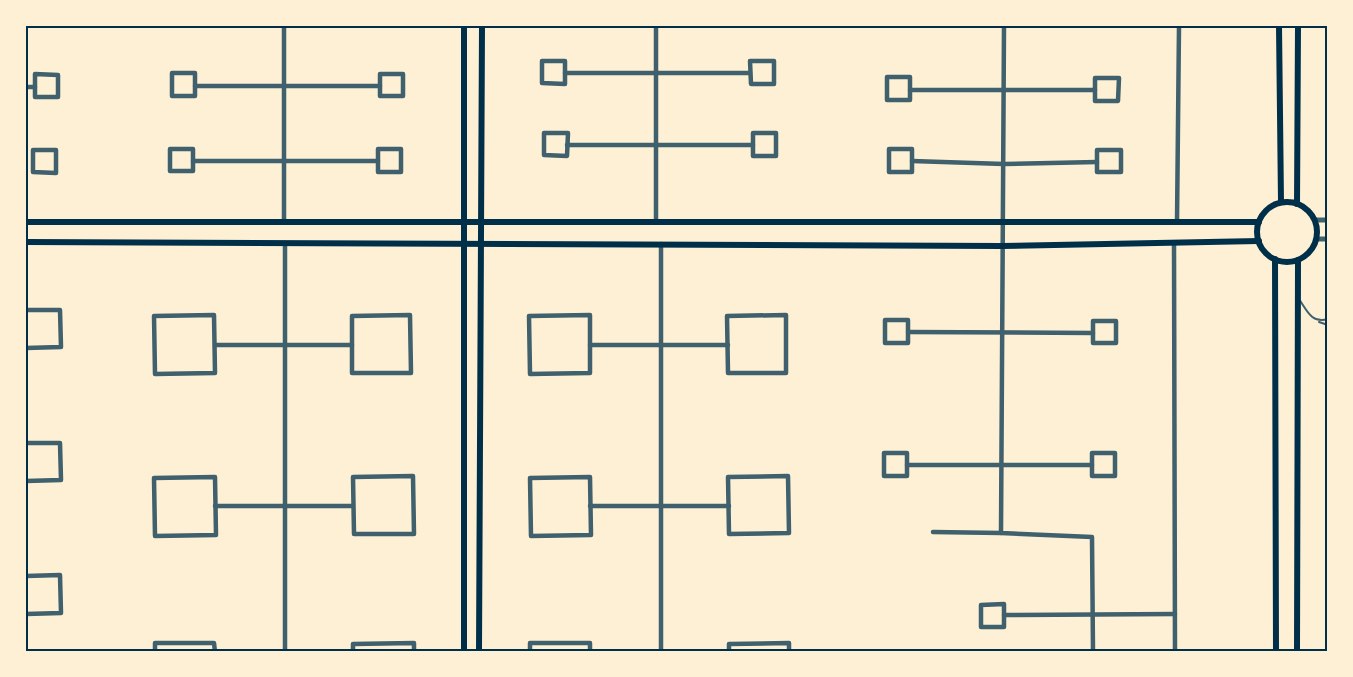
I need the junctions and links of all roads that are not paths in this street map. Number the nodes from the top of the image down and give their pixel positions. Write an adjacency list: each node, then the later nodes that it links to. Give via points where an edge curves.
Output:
1 (284, 26): 13 (street)
2 (464, 26): 37 (main road)
3 (482, 26): 42 (main road)
4 (656, 26): 10 (street)
5 (1004, 26): 18 (street)
6 (1179, 26): 40 (street)
7 (1279, 26): 31 (main road)
8 (1298, 26): 32 (main road)
9 (565, 73): 9 (street, via 565,61 542,61 542,83 565,84); 10 (street)
10 (656, 73): 11 (street); 21 (street)
11 (750, 73): 11 (street, via 750,84 774,84 774,61 750,61)
12 (195, 86): 12 (street, via 195,96 172,96 172,73 195,74); 13 (street)
13 (284, 86): 14 (street); 24 (street)
14 (380, 86): 14 (street, via 380,96 403,96 403,74 380,74)
15 (26, 87): 16 (street)
16 (35, 87): 16 (street, via 35,74 58,75 58,97 35,97)
17 (910, 90): 17 (street, via 910,78 887,78 887,100 910,100); 18 (street)
18 (1004, 90): 19 (street); 30 (street)
19 (1095, 90): 19 (street, via 1095,100 1118,100 1119,78 1095,78)
20 (567, 145): 20 (street, via 567,133 544,133 544,155 567,156); 21 (street)
21 (656, 145): 22 (street); 38 (street)
22 (753, 145): 22 (street, via 753,156 776,156 776,133 753,133)
23 (193, 161): 23 (street, via 193,171 170,171 170,149 193,149); 24 (street)
24 (284, 161): 25 (street); 36 (street)
25 (378, 161): 25 (street, via 378,172 401,172 401,149 378,149)
26 (912, 161): 26 (street, via 912,149 889,149 889,172 912,172); 30 (street)
27 (26, 162): 28 (street)
28 (33, 162): 28 (street, via 33,150 56,150 56,173 33,172)
29 (1097, 162): 29 (street, via 1097,172 1121,172 1121,150 1098,150); 30 (street)
30 (1004, 164): 39 (street)
31 (1281, 202): 32 (main road); 41 (main road, via 1264,213)
32 (1297, 204): 33 (main road)
33 (1315, 220): 34 (street); 43 (main road)
34 (1328, 220)
35 (26, 222): 36 (main road)
36 (284, 222): 37 (main road)
37 (463, 222): 42 (main road); 49 (main road)
38 (656, 222): 39 (main road); 42 (main road)
39 (1003, 222): 40 (main road); 52 (street)
40 (1177, 222): 41 (main road)
41 (1259, 222): 45 (main road)
42 (481, 223): 48 (main road)
43 (1316, 239): 44 (street); 54 (main road, via 1313,248)
44 (1328, 239)
45 (1259, 241): 51 (main road); 53 (main road)
46 (26, 242): 47 (main road)
47 (285, 243): 49 (main road); 64 (street)
48 (481, 243): 49 (main road); 50 (main road); 94 (main road)
49 (463, 244): 93 (main road)
50 (661, 244): 52 (main road); 67 (street)
51 (1174, 244): 52 (main road); 86 (street)
52 (1002, 246): 61 (street)
53 (1275, 260): 54 (main road); 102 (main road)
54 (1298, 260): 55 (main road)
55 (1298, 297): 58 (lane); 103 (main road)
56 (26, 310): 69 (street, via 60,310 61,347)
57 (1328, 319): 58 (lane)
58 (1316, 320): 59 (lane)
59 (1328, 325)
60 (908, 332): 60 (street, via 908,320 885,320 885,343 908,343); 61 (street)
61 (1002, 333): 62 (street); 72 (street)
62 (1093, 333): 62 (street, via 1093,343 1116,343 1116,321 1093,321)
63 (214, 345): 63 (street, via 214,315 154,316 155,374 215,373); 64 (street)
64 (285, 345): 65 (street); 76 (street)
65 (352, 345): 65 (street, via 352,373 411,373 410,315 352,316)
66 (590, 345): 66 (street, via 590,315 530,316 530,374 590,373); 67 (street)
67 (661, 345): 68 (street); 79 (street)
68 (728, 345): 68 (street, via 728,373 786,373 786,315 727,316)
69 (26, 348)
70 (26, 443): 74 (street, via 60,442 61,480)
71 (907, 465): 71 (street, via 907,453 884,453 884,476 907,476); 72 (street)
72 (1001, 465): 73 (street); 82 (street)
73 (1092, 465): 73 (street, via 1092,476 1115,476 1115,453 1092,453)
74 (26, 481)
75 (215, 506): 75 (street, via 215,477 154,478 155,536 216,535); 76 (street)
76 (284, 506): 77 (street); 90 (street)
77 (353, 506): 77 (street, via 354,534 414,534 413,476 353,477)
78 (590, 506): 78 (street, via 590,477 530,478 531,536 591,535); 79 (street)
79 (661, 506): 80 (street); 97 (street)
80 (729, 506): 80 (street, via 729,534 789,534 788,476 728,477)
81 (933, 532): 82 (street)
82 (1001, 533): 85 (street, via 1092,537)
83 (26, 576): 84 (street, via 60,575 61,613)
84 (26, 614)
85 (1093, 614): 86 (street); 87 (street); 100 (street)
86 (1175, 614): 101 (street)
87 (1004, 615): 87 (street, via 1004,604 981,604 981,627 1004,627)
88 (155, 651): 89 (street, via 155,644 214,643)
89 (215, 651)
90 (285, 651)
91 (353, 651): 92 (street, via 353,644 414,643)
92 (414, 651)
93 (464, 651)
94 (479, 651)
95 (530, 651): 96 (street, via 530,644 590,643)
96 (590, 651)
97 (661, 651)
98 (729, 651): 99 (street, via 729,644 789,643)
99 (789, 651)
100 (1093, 651)
101 (1175, 651)
102 (1276, 651)
103 (1297, 651)

